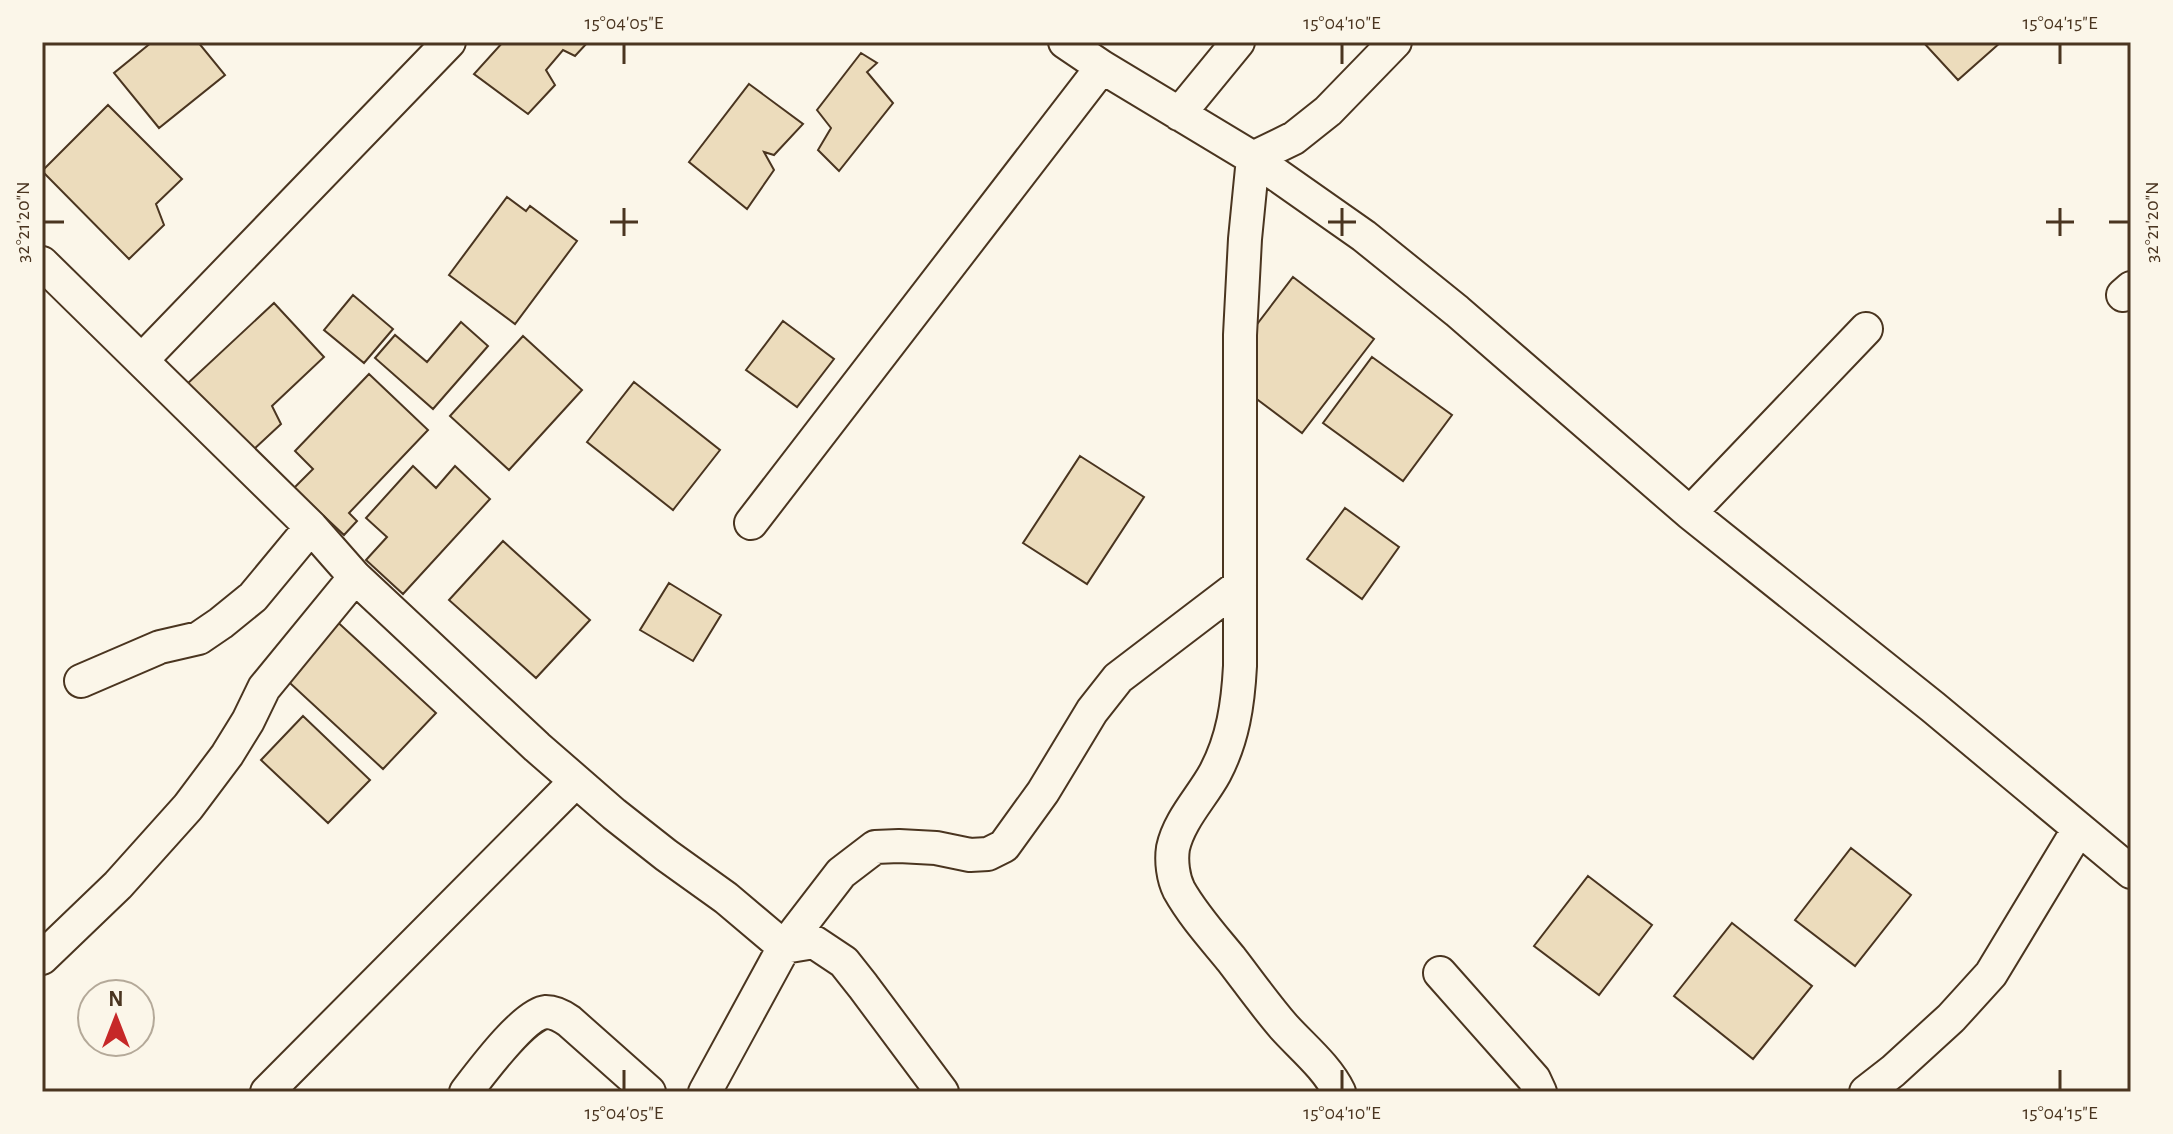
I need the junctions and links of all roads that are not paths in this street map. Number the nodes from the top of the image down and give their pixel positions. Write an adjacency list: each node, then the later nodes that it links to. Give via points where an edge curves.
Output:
1 (449, 42): 10 (street)
2 (1065, 42): 5 (street)
3 (1238, 42): 6 (street)
4 (1395, 42): 7 (street, via 1328,111 1294,138)
5 (1102, 67): 6 (street); 12 (street)
6 (1179, 114): 7 (street)
7 (1253, 158): 11 (street, via 1422,283); 15 (street, via 1240,335)
8 (42, 263): 10 (street)
9 (1866, 329): 11 (street)
10 (142, 360): 13 (street)
11 (1690, 513): 18 (street)
12 (751, 523)
13 (311, 527): 14 (street); 16 (street, via 253,597 199,638 160,647)
14 (355, 577): 17 (street); 21 (street, via 264,688 227,755 180,817)
15 (1240, 585): 20 (street, via 1118,678 1004,846 970,855 936,848 875,847 841,873); 28 (street, via 1234,722 1215,774 1181,829 1172,868 1178,888 1197,915)
16 (81, 681)
17 (576, 781): 20 (street); 24 (street)
18 (2078, 830): 19 (street); 30 (street, via 1991,974 1951,1018)
19 (2131, 872)
20 (784, 947): 23 (street); 27 (street, via 814,942 844,962)
21 (42, 958)
22 (1440, 973): 29 (street)
23 (713, 1088)
24 (267, 1092)
25 (466, 1092): 26 (street, via 503,1046 545,1012 569,1021)
26 (649, 1092)
27 (942, 1092)
28 (1339, 1092)
29 (1540, 1092)
30 (1866, 1092)

